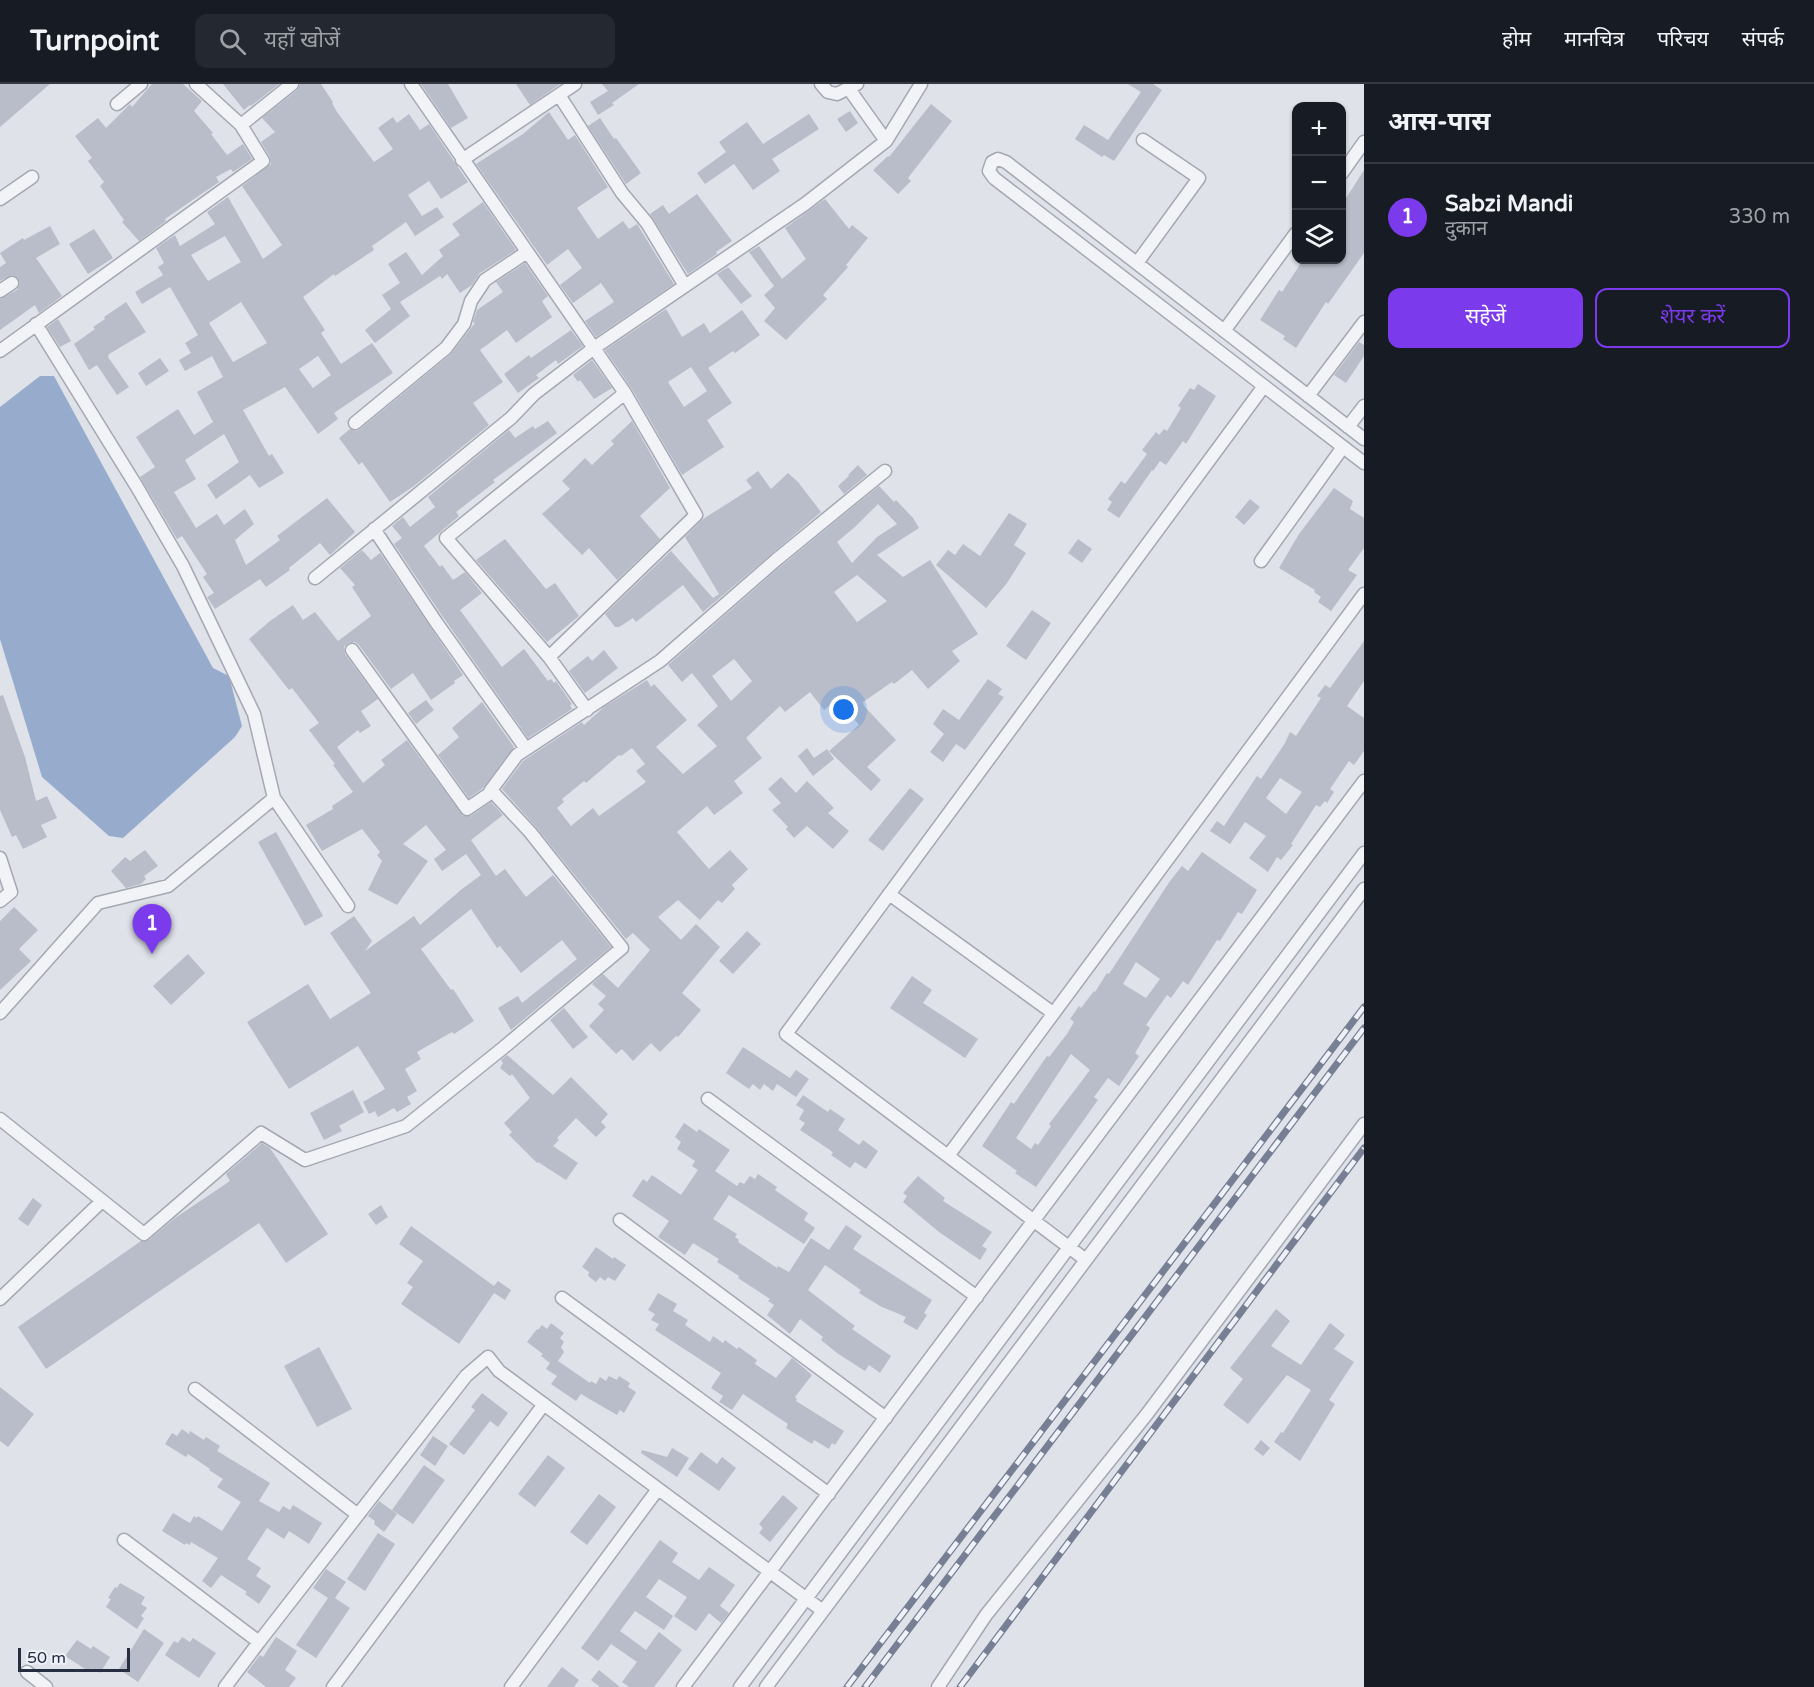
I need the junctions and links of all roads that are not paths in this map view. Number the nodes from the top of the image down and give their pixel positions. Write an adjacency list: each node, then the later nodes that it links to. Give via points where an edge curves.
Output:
1 (141, 84): 10 (street)
2 (196, 84): 11 (street)
3 (292, 84): 11 (street)
4 (411, 84): 15 (street)
5 (575, 84): 9 (street)
6 (821, 84): 8 (street, via 828,92 837,94)
7 (921, 84): 13 (street)
8 (853, 86): 13 (street)
9 (560, 95): 15 (street); 23 (street)
10 (117, 104)
11 (241, 125): 26 (street, via 263,161)
12 (1143, 140): 21 (street, via 1199,178)
13 (886, 141): 23 (street, via 805,204)
14 (1364, 142): 16 (street)
15 (462, 160): 20 (street)
16 (1346, 165)
17 (32, 177): 18 (street)
18 (0, 199)
19 (1292, 238): 27 (street)
20 (528, 252): 28 (street); 34 (street, via 485,280 471,300 464,324 446,348)
21 (1137, 263): 27 (street); 30 (street, via 1006,162 992,162 989,171 994,178)
22 (12, 283): 24 (street)
23 (685, 286): 28 (street)
24 (0, 291)
25 (1364, 322): 32 (street)
26 (36, 324): 29 (street); 50 (street, via 183,566 254,714)
27 (1224, 331): 32 (street)
28 (594, 348): 31 (street); 40 (street)
29 (0, 351)
30 (1264, 386): 37 (street); 54 (street)
31 (626, 393): 45 (street, via 696,515); 45 (street, via 446,538)
32 (1308, 396): 35 (street)
33 (1364, 406): 35 (street)
34 (355, 423)
35 (1348, 427): 36 (street)
36 (1364, 439)
37 (1343, 447): 38 (street); 41 (street)
38 (1364, 463)
39 (885, 471): 46 (street, via 660,661)
40 (374, 529): 42 (street); 47 (street)
41 (1260, 561)
42 (315, 578)
43 (1364, 594): 58 (street)
44 (352, 650): 49 (street, via 467,809)
45 (549, 657): 46 (street)
46 (587, 710): 47 (street)
47 (528, 748): 49 (street, via 517,755)
48 (1364, 781): 65 (street)
49 (491, 790): 63 (street, via 530,832 622,948 406,1126 305,1160 261,1133 144,1234)
50 (274, 798): 56 (street); 57 (street, via 168,886 98,903)
51 (1364, 853): 66 (street)
52 (0, 858): 55 (street, via 11,892)
53 (1364, 889): 67 (street)
54 (889, 894): 58 (street); 62 (street, via 786,1034)
55 (0, 901)
56 (348, 906)
57 (0, 1012)
58 (1053, 1013): 62 (street)
59 (708, 1099): 68 (street)
60 (0, 1119): 63 (street)
61 (1364, 1124): 90 (street, via 1147,1414 986,1615)
62 (948, 1156): 65 (street)
63 (102, 1201): 70 (street)
64 (620, 1220): 73 (street)
65 (1034, 1220): 66 (street); 68 (street)
66 (1069, 1247): 67 (street); 79 (street)
67 (1086, 1260): 80 (street)
68 (976, 1297): 73 (street)
69 (562, 1298): 75 (street)
70 (0, 1299)
71 (195, 1389): 76 (street)
72 (544, 1404): 74 (street); 76 (street, via 499,1371 488,1357 466,1376); 85 (street)
73 (886, 1418): 75 (street)
74 (658, 1489): 78 (street); 86 (street)
75 (828, 1494): 78 (street)
76 (358, 1515): 81 (street)
77 (124, 1540): 81 (street)
78 (770, 1572): 79 (street); 87 (street)
79 (806, 1599): 80 (street); 88 (street)
80 (823, 1611): 89 (street)
81 (259, 1642): 84 (street)
82 (27, 1672): 83 (street)
83 (46, 1687)
84 (225, 1687)
85 (333, 1687)
86 (511, 1687)
87 (683, 1687)
88 (740, 1687)
89 (766, 1687)
90 (938, 1687)

